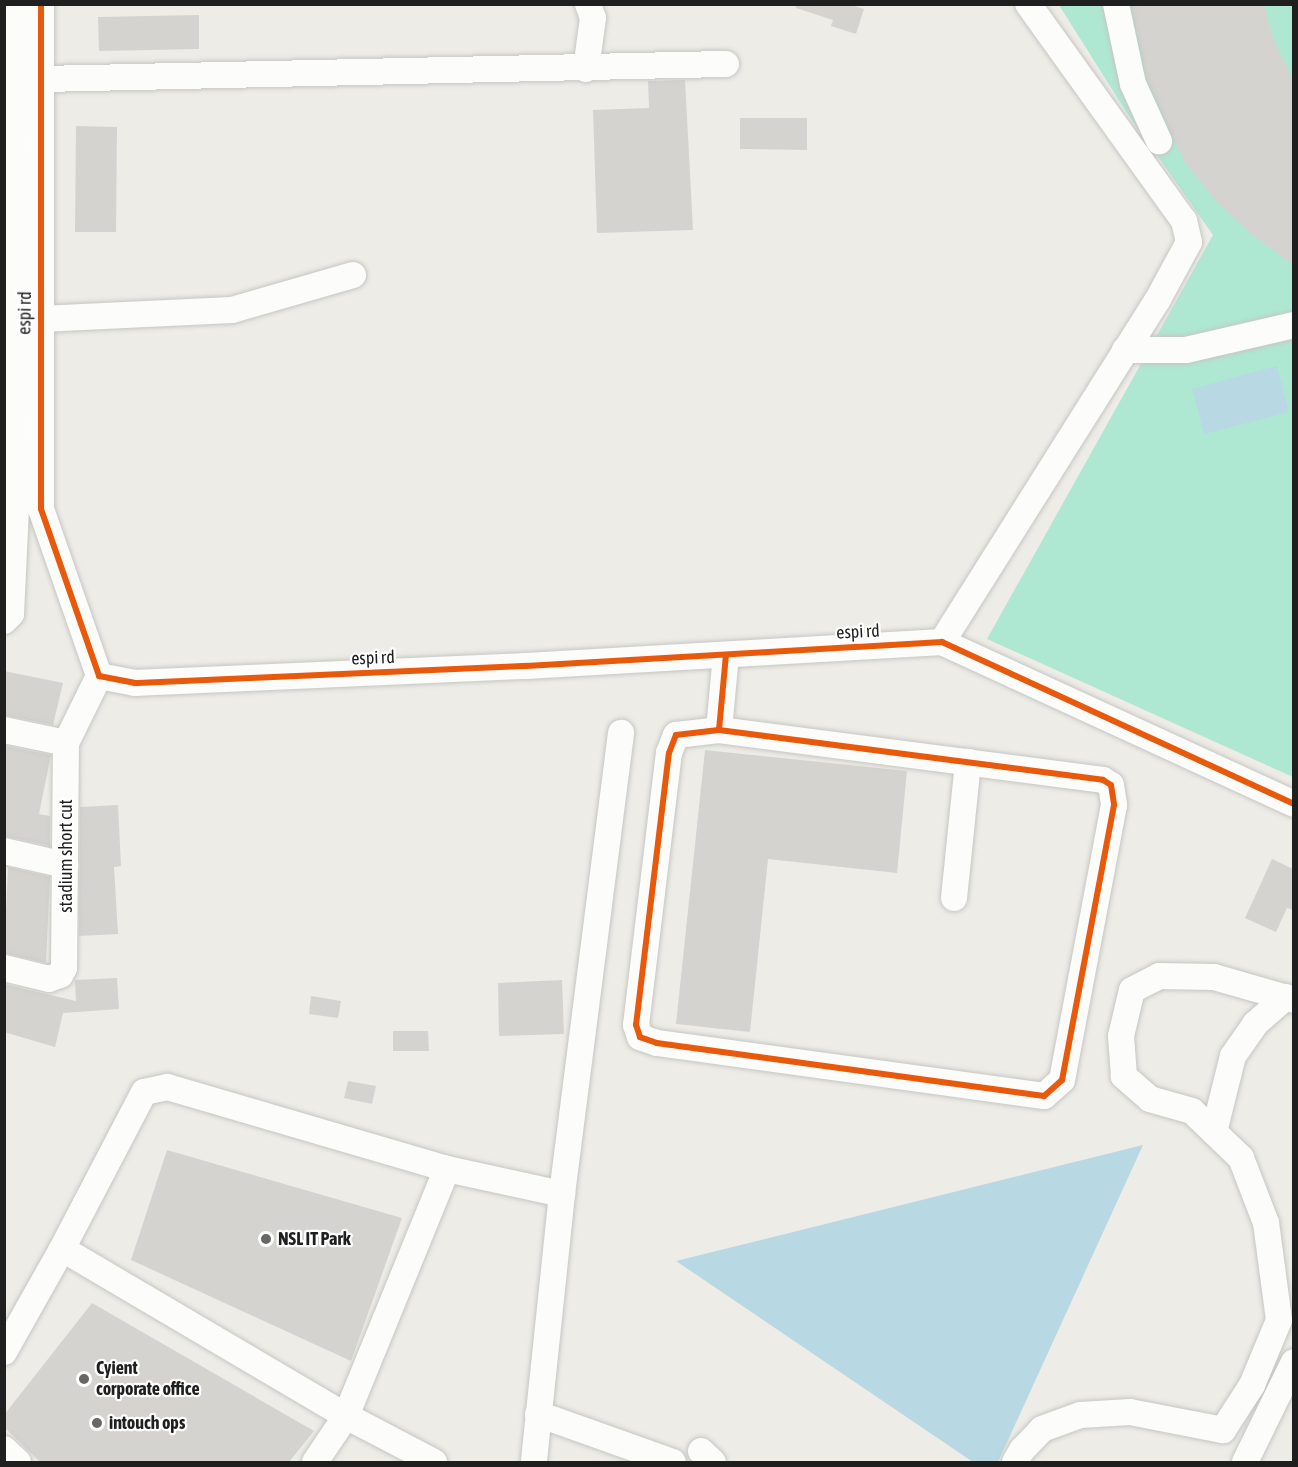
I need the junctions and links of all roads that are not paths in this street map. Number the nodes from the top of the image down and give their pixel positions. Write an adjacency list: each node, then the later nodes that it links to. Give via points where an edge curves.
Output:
1 (19, 4): 9 (street)
2 (40, 4): 8 (street, espi rd)
3 (588, 4): 7 (street, via 593,18)
4 (1028, 4): 15 (street, via 1184,221 1189,242)
5 (1116, 4): 10 (street, via 1133,84)
6 (726, 64): 7 (street)
7 (586, 69): 8 (street)
8 (42, 80): 9 (street, espi rd)
9 (29, 109): 11 (street, espi rd)
10 (1159, 141)
11 (20, 269): 13 (street, espi rd); 16 (street)
12 (353, 275): 13 (street, via 232,310)
13 (40, 320): 16 (street, espi rd)
14 (1293, 325): 15 (street, via 1186,350)
15 (1125, 351): 19 (street)
16 (27, 396): 17 (street, espi rd)
17 (29, 485): 18 (street, via 11,614); 21 (street, espi rd, via 41,509)
18 (4, 621)
19 (942, 642): 20 (street, espi rd); 27 (street, espi rd)
20 (726, 655): 21 (street, espi rd, via 135,683); 23 (street)
21 (99, 676): 25 (street, stadium short cut)
22 (4, 730): 25 (street)
23 (719, 730): 26 (street); 26 (street, via 676,735 669,753 636,1025 640,1037 657,1043 1044,1096 1062,1080 1069,1055 1114,805 1111,785 1103,780)
24 (621, 734): 35 (street)
25 (66, 743): 29 (street, stadium short cut)
26 (968, 762): 30 (street)
27 (1293, 804)
28 (4, 851): 29 (street)
29 (65, 866): 31 (street, stadium short cut, via 64,968 60,975 49,979)
30 (954, 898)
31 (4, 968)
32 (1290, 998): 33 (street, via 1256,1024 1233,1056); 33 (street, via 1214,977 1159,976 1132,990 1121,1036 1124,1076 1150,1099 1192,1111)
33 (1214, 1132): 47 (street, via 1241,1158 1266,1223 1275,1281 1279,1320 1252,1385 1223,1430 1130,1412 1080,1415 1042,1429)
34 (447, 1169): 35 (street); 36 (street, via 166,1087 153,1087 144,1092); 40 (street)
35 (562, 1194): 39 (street)
36 (62, 1249): 37 (street); 40 (street)
37 (4, 1352)
38 (1293, 1362): 48 (street)
39 (538, 1414): 45 (street); 46 (street)
40 (346, 1416): 43 (street); 44 (street)
41 (4, 1449): 42 (street)
42 (18, 1462)
43 (315, 1462)
44 (434, 1462)
45 (534, 1462)
46 (673, 1462)
47 (1015, 1462)
48 (1245, 1462)

